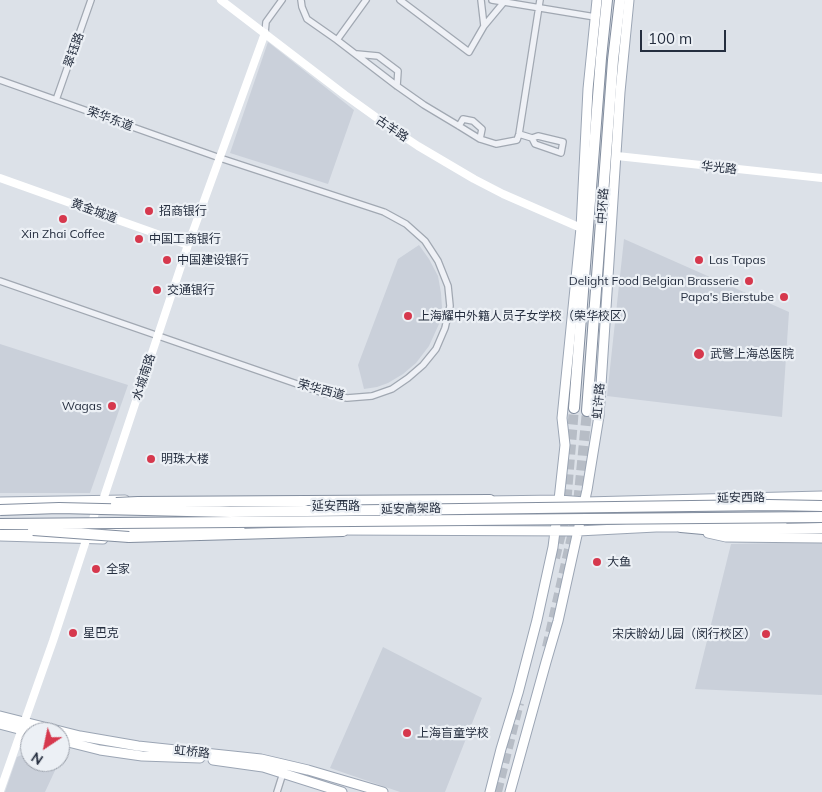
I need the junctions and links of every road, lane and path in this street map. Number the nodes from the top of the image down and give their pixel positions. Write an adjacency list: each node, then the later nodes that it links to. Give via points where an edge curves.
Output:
1 (92, 0): 25 (street, 翠钰路)
2 (221, 0): 18 (street, 古羊路)
3 (282, 0): 18 (street, via 266,22)
4 (301, 0): 19 (street, via 307,19)
5 (366, 0): 19 (street)
6 (400, 0): 17 (street, via 469,52)
7 (481, 0): 17 (street)
8 (492, 0): 14 (street)
9 (540, 0): 15 (street)
10 (597, 0): 16 (main road)
11 (606, 0): 40 (highway, 中环路)
12 (620, 0): 41 (highway, 中环路)
13 (629, 0): 32 (main road, 虹许路)
14 (504, 2): 15 (street); 17 (street)
15 (538, 7): 16 (street); 29 (street)
16 (595, 17): 36 (main road)
17 (484, 26)
18 (264, 33): 33 (street, 水城南路); 36 (street, 古羊路, via 418,146 503,194)
19 (337, 40): 20 (street)
20 (355, 53): 21 (street, via 378,56); 22 (street)
21 (385, 61): 22 (street); 24 (street, via 398,71)
22 (378, 71): 24 (street)
23 (0, 80): 25 (street, 荣华东道)
24 (398, 86): 27 (street)
25 (56, 100): 33 (street, 荣华东道)
26 (473, 121): 27 (street, via 463,119); 28 (street); 31 (street, via 482,129)
27 (459, 126): 28 (street)
28 (468, 131): 31 (street)
29 (519, 134): 30 (street); 31 (street, via 517,140 496,144)
30 (532, 138): 30 (street, via 535,144 561,153 563,142 538,136)
31 (480, 139)
32 (617, 156): 35 (street, 华光路); 47 (main road, 虹许路, via 599,416)
33 (220, 158): 37 (street, 水城南路); 39 (street, 荣华西道, via 384,212 406,224 425,240 448,286 450,306 445,328 436,350 408,378 392,389 372,396 347,398 323,393)
34 (0, 178): 37 (street, 黄金城道)
35 (822, 178)
36 (581, 228): 45 (main road, via 562,418 565,445)
37 (188, 245): 39 (street, 水城南路)
38 (0, 281): 39 (street)
39 (157, 336): 43 (street, 水城南路)
40 (574, 408)
41 (587, 411)
42 (822, 496): 47 (main road, 延安西路)
43 (103, 500): 44 (main road, via 314,496 451,496); 46 (main road); 51 (street, 水城南路)
44 (490, 500): 45 (main road, 延安西路); 49 (highway, bridge, via 138,502); 51 (main road, 延安西路, via 450,506)
45 (560, 500): 47 (main road, 延安西路); 58 (main road)
46 (0, 502)
47 (585, 502): 59 (main road, 虹许路)
48 (822, 506): 49 (highway, 延安高架路, bridge, via 230,512)
49 (59, 508): 50 (highway, 延安高架路, bridge)
50 (0, 510): 51 (main road, 延安西路)
51 (96, 510): 60 (street, 水城南路)
52 (822, 517): 54 (highway, 延安高架路, bridge)
53 (822, 524): 55 (main road, 延安西路, via 701,524)
54 (0, 527): 57 (highway, bridge, via 129,537); 60 (main road, 延安西路)
55 (681, 527): 56 (highway, via 714,530); 59 (main road, 延安西路); 62 (main road, via 726,537)
56 (822, 528)
57 (343, 531): 58 (main road, 延安西路); 60 (main road, 延安西路, via 292,528)
58 (555, 531): 59 (main road, 延安西路); 76 (main road, via 535,629)
59 (578, 531): 77 (main road, 虹许路, via 558,621)
60 (88, 535): 61 (main road); 64 (street, 水城南路)
61 (0, 536)
62 (822, 538)
63 (0, 716): 66 (main road, 虹桥路)
64 (27, 722)
65 (0, 724): 67 (main road, 虹桥路)
66 (20, 726)
67 (20, 727)
68 (70, 735): 75 (main road, 虹桥路, via 138,746 261,759)
69 (20, 741): 72 (street, 水城南路)
70 (70, 742): 71 (main road, 虹桥路, via 142,756 204,758)
71 (283, 773): 73 (street); 74 (main road, 虹桥路)
72 (0, 791)
73 (277, 792)
74 (342, 792)
75 (383, 792)
76 (490, 792)
77 (510, 792)

